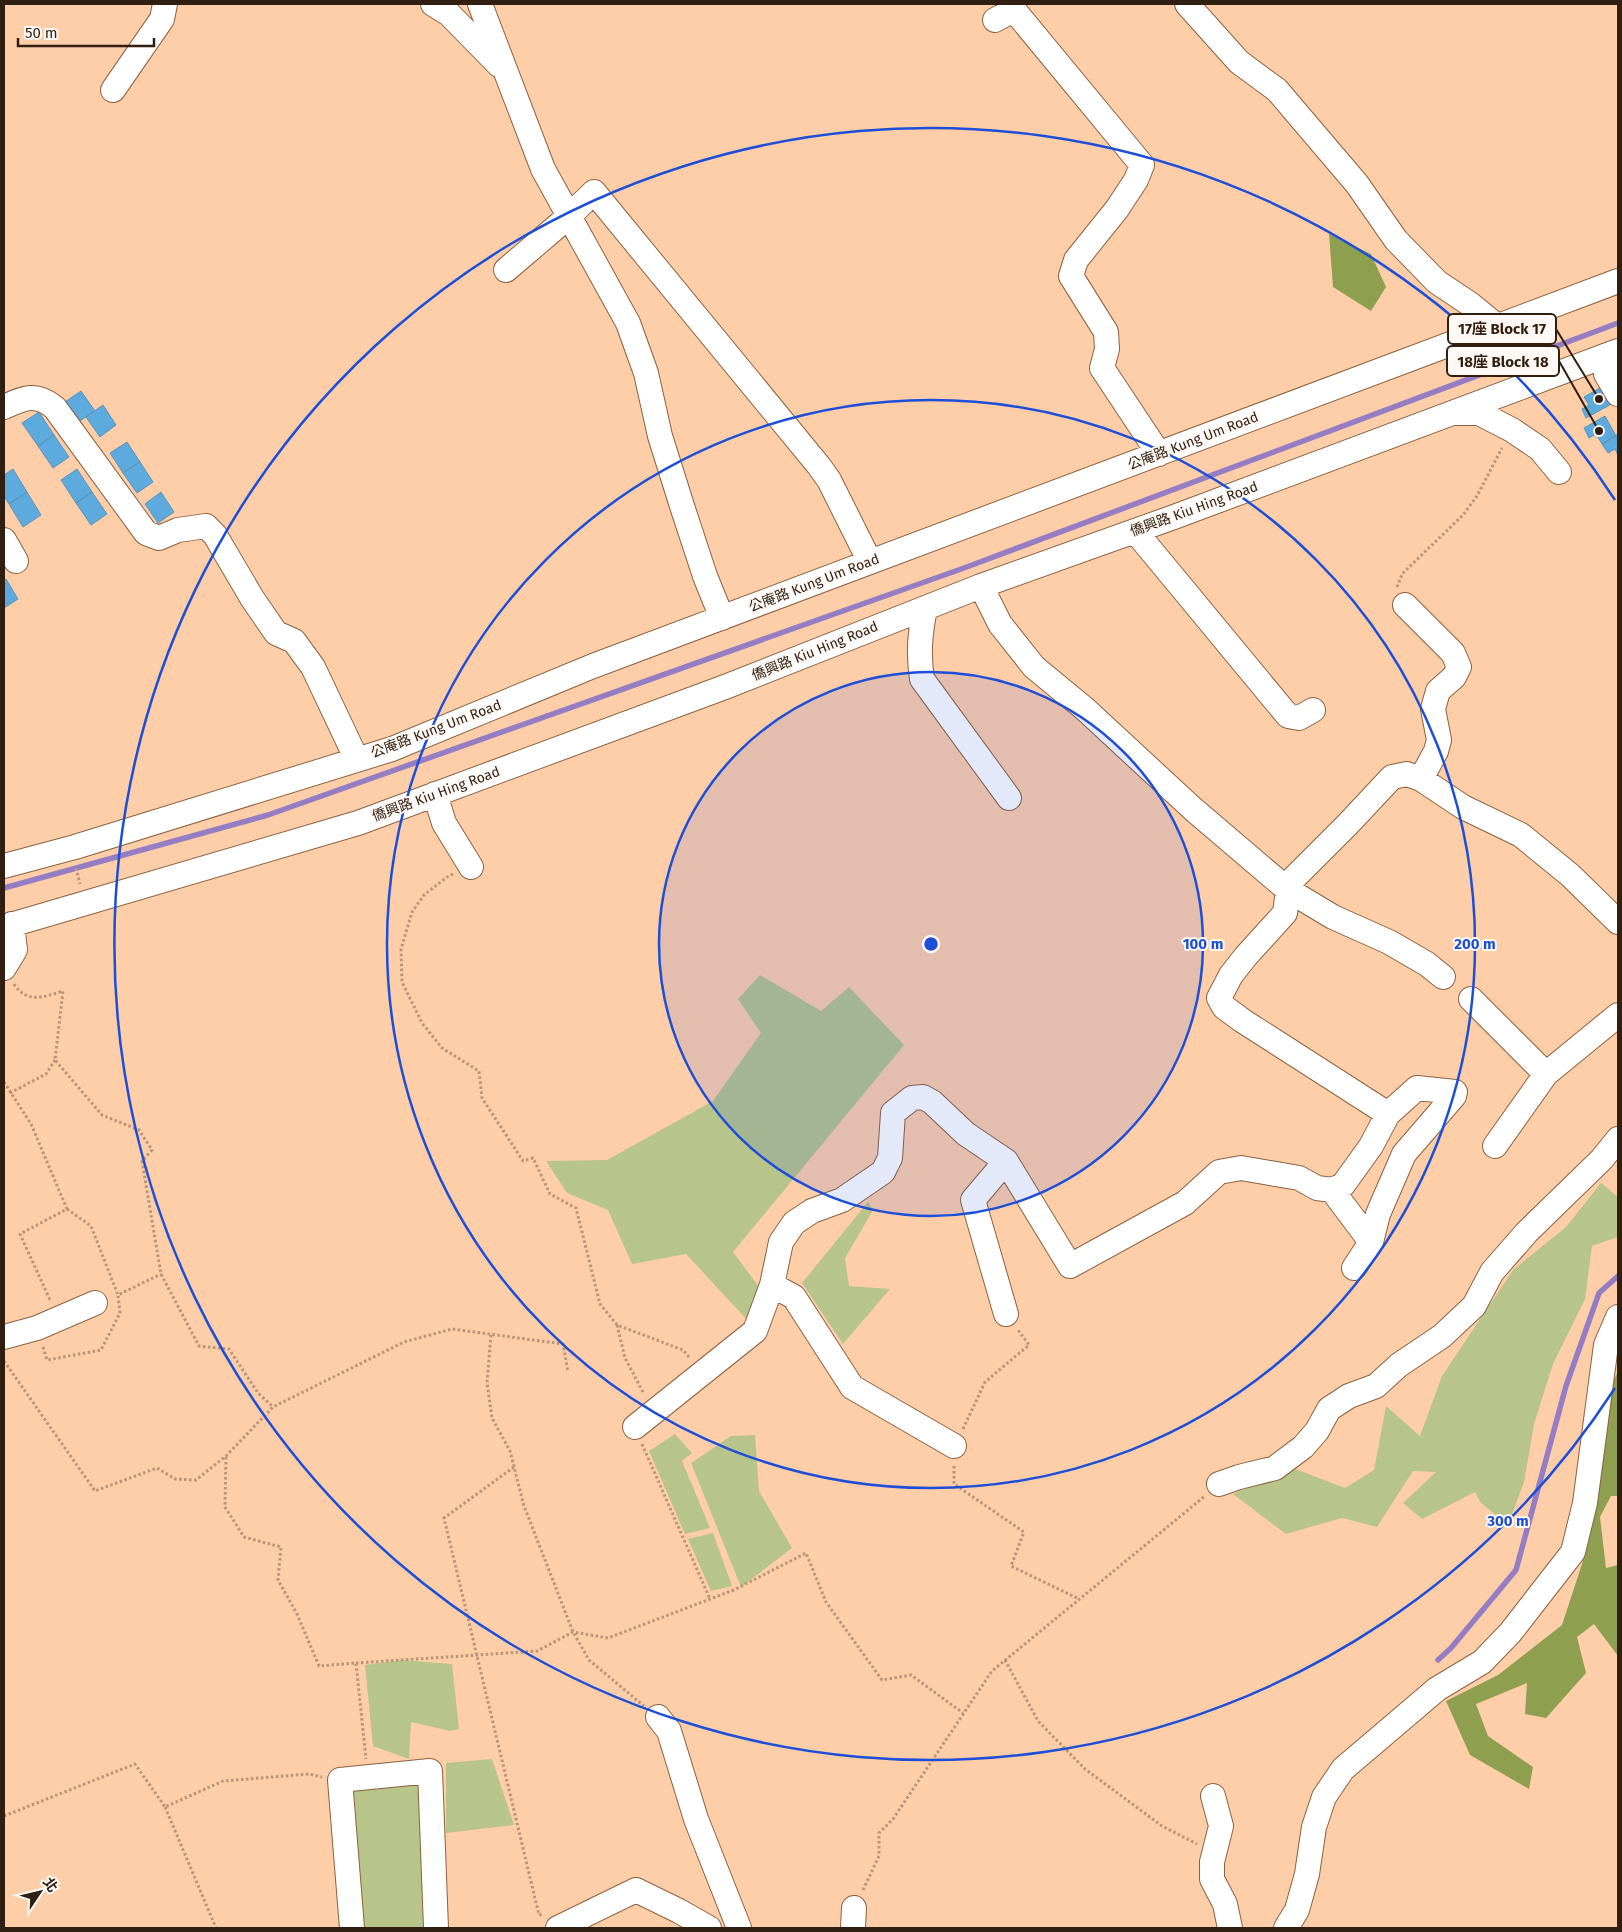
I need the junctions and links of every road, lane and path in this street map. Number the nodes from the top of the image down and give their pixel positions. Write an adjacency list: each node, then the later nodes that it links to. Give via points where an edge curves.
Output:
1 (165, 4): 7 (street, via 162,19)
2 (433, 4): 6 (street, via 449,14 490,54)
3 (480, 4): 6 (street)
4 (1187, 4): 11 (street, via 1240,62 1277,90 1357,184 1396,240 1437,282)
5 (1006, 11): 18 (street, via 1142,165 1117,209 1076,260 1071,276 1106,332 1107,350 1102,368)
6 (508, 77): 8 (street, via 543,169)
7 (113, 90)
8 (568, 217): 9 (street); 23 (street, via 594,192 819,466); 27 (street, via 628,324 646,373 660,436 682,506)
9 (506, 270)
10 (1618, 281): 11 (street, 公庵路 Kung Um Road)
11 (1498, 326): 18 (street, 公庵路 Kung Um Road)
12 (1618, 351): 16 (street, 僑興路 Kiu Hing Road)
13 (1618, 369): 14 (street, via 1606,374)
14 (1618, 394)
15 (4, 407): 29 (street, via 27,397 45,400 55,408 146,533 159,538 178,530 206,526 276,633 294,641 313,667)
16 (1452, 413): 17 (street, via 1480,413); 20 (street, 僑興路 Kiu Hing Road)
17 (1512, 430): 19 (street, via 1540,448); 25 (path, via 1477,496 1463,515 1402,574 1397,587)
18 (1159, 454): 23 (street, 公庵路 Kung Um Road)
19 (1559, 472)
20 (1135, 531): 24 (street, 僑興路 Kiu Hing Road); 28 (street, via 1288,716 1299,718)
21 (4, 540): 22 (street)
22 (16, 561)
23 (870, 562): 27 (street, 公庵路 Kung Um Road)
24 (980, 586): 26 (street, 僑興路 Kiu Hing Road); 36 (street, via 1000,624 1034,667)
25 (1405, 605): 30 (street, via 1453,653 1459,667 1454,677 1438,691 1433,709 1439,740)
26 (925, 608): 31 (street, 僑興路 Kiu Hing Road, via 746,679); 32 (street, via 919,649 922,679)
27 (722, 618): 29 (street, 公庵路 Kung Um Road)
28 (1313, 710)
29 (357, 760): 33 (street, 公庵路 Kung Um Road)
30 (1421, 779): 36 (street, via 1407,774 1392,776 1293,879); 38 (street, via 1463,807 1521,835 1570,875)
31 (435, 794): 35 (street, via 444,824); 39 (street, 僑興路 Kiu Hing Road, via 350,825)
32 (1009, 798)
33 (4, 866)
34 (76, 867): 37 (path)
35 (471, 867): 62 (path, via 447,877 424,895 412,912 401,949 402,982 422,1023 442,1048 479,1071 482,1098 523,1161 534,1158 550,1194 576,1208 600,1304)
36 (1288, 890): 41 (street, via 1333,917 1389,942); 48 (street, via 1285,913 1241,962 1218,998 1224,1007 1243,1021)
37 (82, 891)
38 (1618, 922)
39 (8, 926): 40 (street, via 15,950)
40 (6, 972): 44 (path, via 19,992 37,998 64,991)
41 (1443, 977)
42 (1471, 1000): 45 (street)
43 (1618, 1015): 45 (street)
44 (56, 1060): 47 (path, via 46,1074); 68 (path, via 102,1116 139,1130 152,1150 142,1161 161,1274 200,1346 229,1349 258,1393)
45 (1546, 1074): 50 (street)
46 (4, 1082): 47 (path)
47 (10, 1093): 53 (path, via 31,1124)
48 (1388, 1114): 52 (street, via 1371,1146 1343,1185); 54 (street, via 1417,1088 1455,1092 1404,1154 1378,1214)
49 (1618, 1140): 74 (street, via 1527,1232 1492,1272 1474,1306 1442,1336 1399,1365 1376,1386 1349,1396 1329,1409 1303,1448 1275,1468)
50 (1495, 1146)
51 (1006, 1162): 52 (street, via 1070,1266 1185,1203 1219,1172 1250,1169 1299,1178 1317,1188); 56 (street, via 966,1134 932,1102 923,1097 912,1098 893,1113 890,1158 883,1172 842,1200 812,1211 794,1224 780,1242); 59 (street, via 973,1200)
52 (1332, 1190): 54 (street)
53 (67, 1209): 57 (path, via 91,1226); 61 (path, via 20,1234)
54 (1372, 1242): 55 (street)
55 (1354, 1268)
56 (772, 1285): 67 (street, via 754,1331); 71 (street, via 794,1297 852,1387)
57 (118, 1295)
58 (95, 1303): 61 (street)
59 (1006, 1314): 71 (path, via 1029,1345 985,1382)
60 (1618, 1317): 97 (street, via 1606,1345 1574,1552 1510,1633 1482,1662 1436,1689 1343,1769 1324,1797 1314,1827 1307,1874 1297,1910)
61 (58, 1319): 64 (street)
62 (617, 1325): 67 (path, via 683,1350); 69 (path, via 626,1358)
63 (491, 1335): 66 (path, via 563,1344); 68 (path, via 452,1329 404,1342); 73 (path, via 486,1383 492,1418 510,1451)
64 (4, 1337)
65 (4, 1361): 72 (path, via 96,1491 157,1468 175,1479 196,1480)
66 (568, 1372)
67 (702, 1373): 69 (street)
68 (273, 1407): 72 (path)
69 (654, 1412): 70 (street)
70 (635, 1427): 75 (path)
71 (954, 1446): 76 (path, via 954,1484 1024,1532 1011,1566)
72 (226, 1456): 80 (path, via 225,1507 244,1537 281,1547 278,1580 297,1614 319,1666)
73 (514, 1467): 77 (path, via 524,1506); 78 (path, via 444,1518)
74 (1219, 1484): 76 (path)
75 (710, 1599): 77 (path, via 608,1638); 81 (path, via 806,1553 826,1602 882,1680 912,1675)
76 (1079, 1599): 79 (path)
77 (573, 1632): 78 (path, via 537,1651); 82 (path, via 589,1660)
78 (476, 1655): 80 (path); 90 (path, via 539,1915 563,1914)
79 (1005, 1660): 81 (path, via 992,1670); 88 (path, via 1038,1721 1085,1769 1162,1826)
80 (356, 1663): 83 (path)
81 (963, 1713): 89 (path, via 893,1819 879,1833 879,1856)
82 (658, 1717): 95 (street, via 669,1731 696,1819)
83 (368, 1777): 84 (street); 93 (street, via 430,1770)
84 (340, 1780): 86 (path, via 309,1774 223,1781); 92 (street)
85 (1213, 1796): 88 (street, via 1221,1826)
86 (164, 1807): 87 (path, via 135,1764); 91 (path)
87 (4, 1816)
88 (1214, 1853): 96 (street, via 1212,1878 1225,1904)
89 (854, 1918)
90 (563, 1925): 94 (street, via 636,1890)
91 (216, 1928)
92 (352, 1928)
93 (436, 1928)
94 (709, 1928)
95 (739, 1928)
96 (1230, 1928)
97 (1286, 1928)

